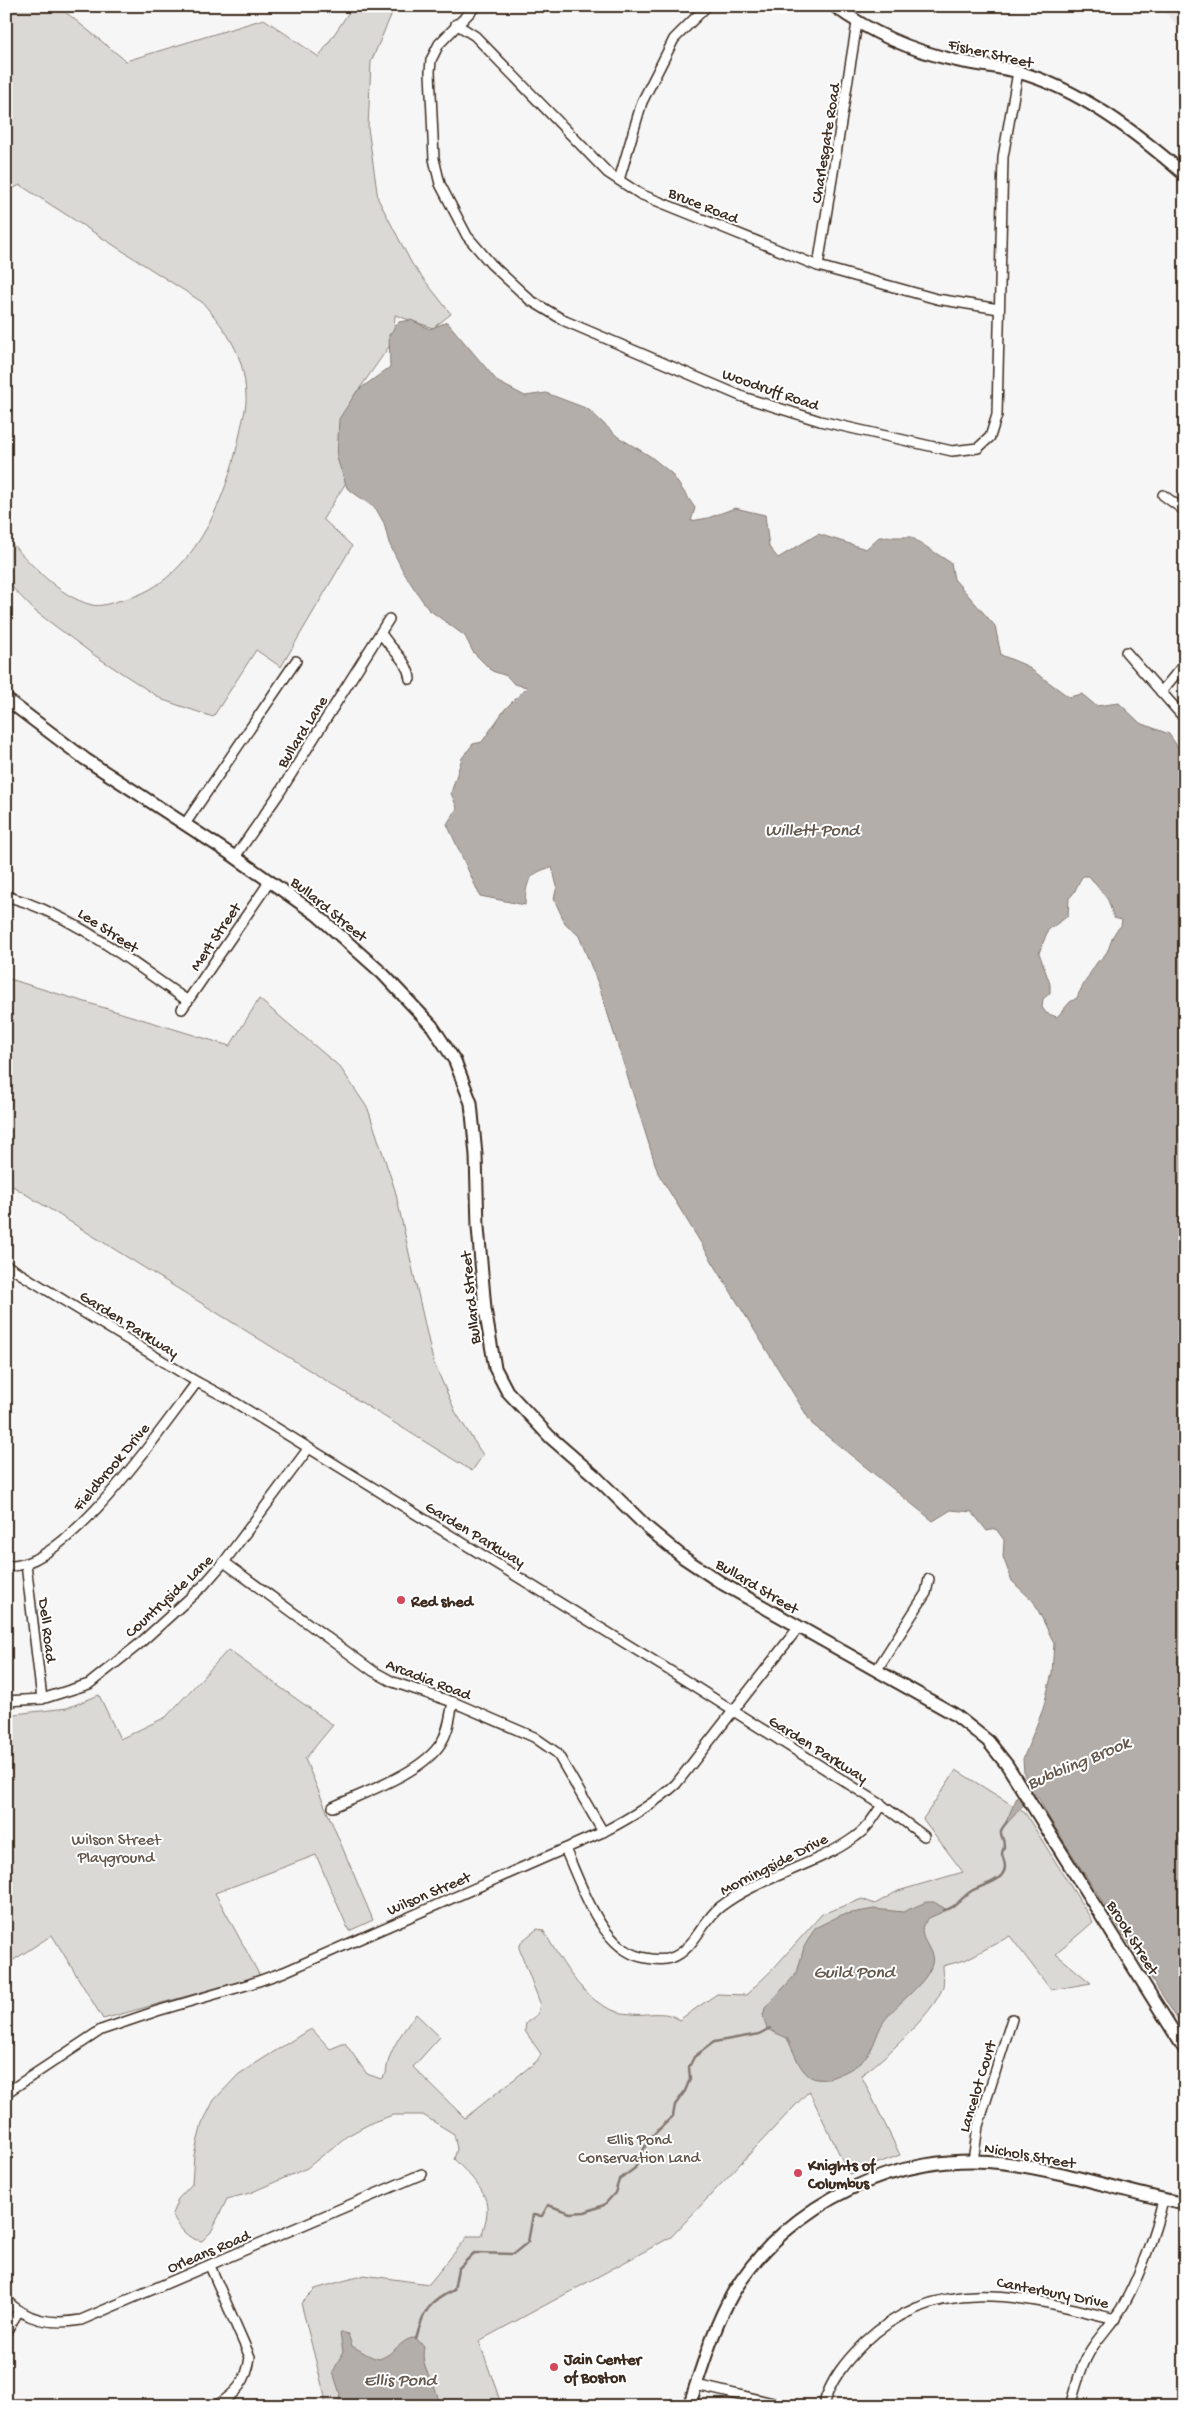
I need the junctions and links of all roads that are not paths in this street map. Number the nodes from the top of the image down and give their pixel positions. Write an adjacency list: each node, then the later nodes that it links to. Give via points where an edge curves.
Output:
1 (476, 6): 4 (street, Woodruff Road)
2 (707, 6): 8 (street, via 674,39 650,86 642,102)
3 (834, 6): 5 (main road, Fisher Street)
4 (456, 24): 8 (street, Bruce Road, via 475,36 608,173); 10 (street, Woodruff Road, via 439,44 431,60 432,137 440,184 467,236 479,251 545,311 742,397 820,421 952,452 978,448 990,437 994,427 998,393)
5 (858, 24): 6 (main road, Fisher Street, via 890,41 931,55); 9 (street, Charlesgate Road)
6 (1018, 72): 7 (main road, Fisher Street, via 1058,87 1105,114); 10 (street, Woodruff Road, via 1003,157)
7 (1185, 175)
8 (619, 180): 9 (street, Bruce Road, via 640,194)
9 (818, 266): 10 (street, Bruce Road, via 937,299)
10 (999, 309)
11 (1162, 495): 12 (street)
12 (1185, 511)
13 (390, 618): 14 (street, Bullard Lane)
14 (381, 633): 18 (street, via 398,654); 23 (street, Bullard Lane, via 278,796)
15 (1126, 652): 19 (street)
16 (296, 661): 22 (street)
17 (1185, 663): 19 (street)
18 (410, 679)
19 (1160, 692): 21 (street)
20 (6, 698): 22 (main road, Bullard Street, via 85,759)
21 (1185, 719)
22 (185, 824): 23 (main road, Bullard Street)
23 (235, 857): 24 (main road, Bullard Street)
24 (270, 881): 26 (street, Mert Street); 35 (main road, Bullard Street, via 316,914 383,974 432,1026 457,1066 471,1103 487,1330 495,1368 507,1391 550,1437 684,1558)
25 (6, 896): 26 (street, Lee Street, via 36,904 61,916)
26 (188, 1001): 27 (street, Mert Street)
27 (182, 1009)
28 (6, 1265): 29 (street, Garden Parkway)
29 (197, 1382): 30 (street, Garden Parkway); 32 (street, Fieldbrook Drive, via 97,1509 51,1549)
30 (308, 1449): 31 (street, Countryside Lane); 40 (street, Garden Parkway)
31 (224, 1562): 37 (street, Countryside Lane, via 203,1586 138,1645 89,1684); 39 (street, Arcadia Road, via 373,1672)
32 (26, 1564): 33 (street, Fieldbrook Drive); 37 (street, Dell Road)
33 (6, 1566)
34 (929, 1580): 36 (street, via 926,1593)
35 (798, 1628): 36 (main road, Bullard Street); 40 (street, Wilson Street)
36 (876, 1671): 45 (main road, Bullard Street, via 954,1714 977,1731 998,1752)
37 (42, 1699): 38 (street, Countryside Lane)
38 (6, 1702)
39 (453, 1702): 42 (street, via 442,1742 434,1753 397,1777); 43 (street, Arcadia Road, via 534,1737 557,1753)
40 (732, 1711): 41 (street, Garden Parkway); 43 (street, Wilson Street, via 676,1784 654,1804)
41 (882, 1805): 44 (street, Garden Parkway); 46 (street, Morningside Drive, via 855,1837 720,1907 684,1950 670,1958 640,1957 620,1948 610,1939)
42 (333, 1807)
43 (603, 1832): 46 (street, Wilson Street)
44 (924, 1836)
45 (1055, 1842): 48 (main road, Brook Street)
46 (565, 1849): 49 (street, Wilson Street, via 284,1972 101,2030)
47 (1012, 2019): 50 (street, Lancelot Court, via 978,2126)
48 (1185, 2050)
49 (6, 2093)
50 (973, 2161): 52 (main road, Nichols Street, via 1024,2166); 59 (main road, Nichols Street, via 890,2172 854,2186 803,2218 763,2254 733,2294 715,2331)
51 (422, 2174): 54 (street, Orleans Road)
52 (1162, 2200): 53 (main road, Nichols Street); 57 (street, via 1155,2228)
53 (1185, 2204)
54 (210, 2266): 56 (street, Orleans Road, via 81,2320 67,2323 44,2321); 60 (street, via 250,2357 243,2384)
55 (6, 2300): 56 (street, Orleans Road)
56 (18, 2312): 58 (street)
57 (1115, 2318): 63 (street, Canterbury Drive, via 1010,2296 984,2294 937,2300 907,2312 876,2332 840,2368 829,2387); 64 (street, via 1091,2349)
58 (6, 2332)
59 (696, 2385): 61 (main road, Nichols Street); 62 (street)
60 (216, 2406)
61 (689, 2406)
62 (786, 2406)
63 (824, 2406)
64 (1070, 2406)

